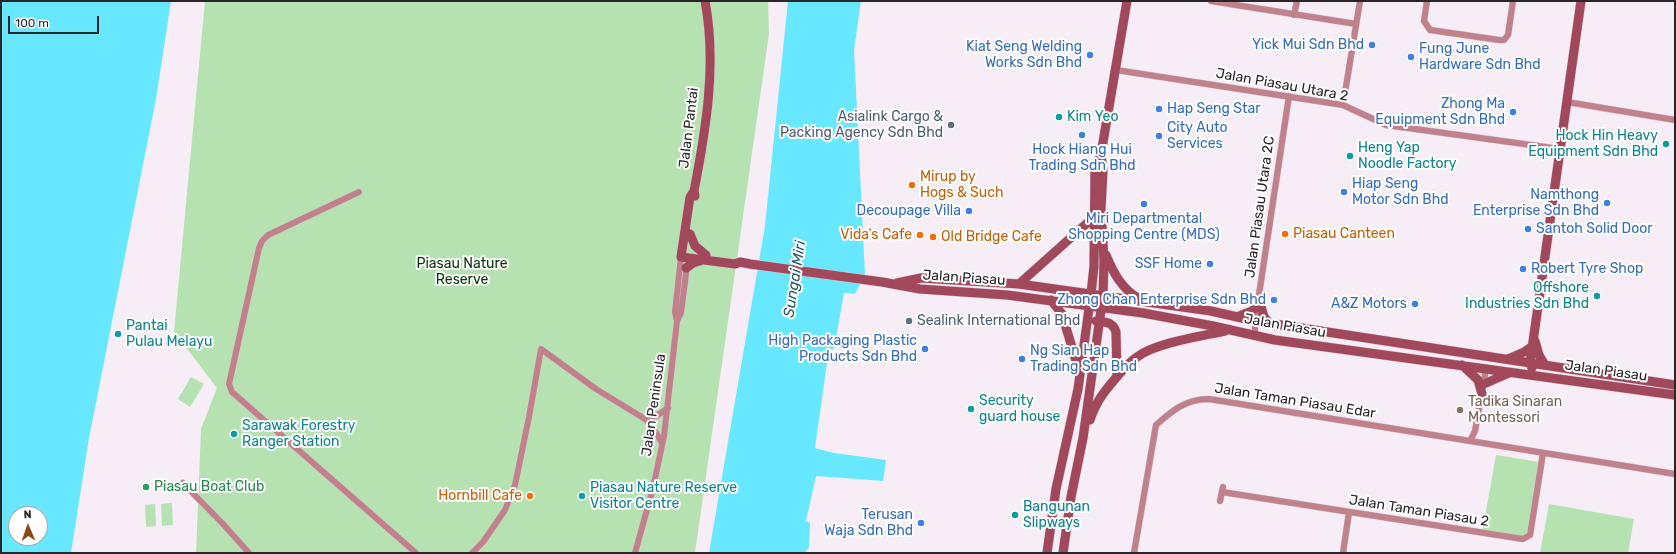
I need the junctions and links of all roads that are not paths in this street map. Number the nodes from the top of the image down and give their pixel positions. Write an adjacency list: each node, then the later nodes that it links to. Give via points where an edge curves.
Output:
1 (705, 1): 19 (street, Jalan Pantai, via 711,50 710,81 703,147)
2 (1127, 1): 12 (street)
3 (1211, 1): 9 (street)
4 (1297, 1): 10 (street)
5 (1360, 1): 11 (street)
6 (1427, 1): 7 (street, via 1424,21 1430,30 1500,40 1504,40 1508,35)
7 (1514, 1)
8 (1581, 1): 14 (street)
9 (1241, 3): 10 (street)
10 (1294, 15): 11 (street)
11 (1356, 24): 15 (street)
12 (1116, 70): 13 (street, Jalan Piasau Utara 2); 18 (street)
13 (1289, 96): 15 (street, Jalan Piasau Utara 2); 33 (street, Jalan Piasau Utara 2C)
14 (1567, 102): 16 (street); 17 (street)
15 (1343, 105): 17 (street, Jalan Piasau Utara 2, via 1386,125)
16 (1675, 120)
17 (1560, 149): 46 (street)
18 (1101, 154): 21 (street, via 1095,170); 23 (street)
19 (694, 191): 22 (street, Jalan Pantai, via 696,198); 24 (street, via 690,197)
20 (360, 192): 72 (street, via 268,235 262,241 229,384 232,392)
21 (1094, 216): 28 (street); 29 (street)
22 (690, 234): 24 (street, Jalan Pantai); 25 (street, via 695,246)
23 (1104, 248): 30 (street); 32 (street, via 1124,288)
24 (684, 255): 25 (street); 26 (street, Jalan Peninsula); 40 (street, via 675,312)
25 (705, 257): 26 (street); 27 (street, Jalan Piasau, via 736,259 750,264)
26 (686, 268): 40 (street, Jalan Peninsula, via 681,313)
27 (891, 284): 28 (street, Jalan Piasau, via 921,278); 31 (street, Jalan Piasau, via 920,289)
28 (1019, 284): 29 (street, Jalan Piasau)
29 (1091, 294): 30 (street, Jalan Piasau); 34 (street)
30 (1104, 296): 32 (street, Jalan Piasau); 35 (street)
31 (1051, 300): 34 (street, Jalan Piasau); 54 (street, via 1062,314)
32 (1146, 302): 36 (street, Jalan Piasau)
33 (1258, 305): 36 (street, via 1252,311); 39 (street, Jalan Piasau Utara 2C); 41 (street)
34 (1089, 306): 35 (street, Jalan Piasau); 37 (street)
35 (1102, 308): 38 (street); 42 (street, Jalan Piasau, via 1143,313)
36 (1234, 316): 39 (street, Jalan Piasau)
37 (1088, 320): 38 (street); 54 (street)
38 (1100, 321): 56 (street, via 1110,323 1116,332); 63 (street)
39 (1255, 321): 41 (street, Jalan Piasau); 44 (street, Jalan Piasau Utara 2C)
40 (677, 322): 61 (street, Jalan Peninsula)
41 (1269, 323): 43 (street, Jalan Piasau)
42 (1228, 330): 44 (street, Jalan Piasau); 56 (street, via 1167,344 1138,356)
43 (1320, 330): 45 (street, via 1268,327 1267,334); 47 (street, Jalan Piasau)
44 (1257, 337): 45 (street, Jalan Piasau)
45 (1275, 340): 50 (street, Jalan Piasau)
46 (1533, 343): 48 (street, via 1519,355); 49 (street); 51 (street)
47 (1478, 355): 48 (street, Jalan Piasau); 52 (street, via 1485,363)
48 (1507, 360): 49 (street, Jalan Piasau)
49 (1530, 363): 51 (street, Jalan Piasau); 55 (street)
50 (1462, 365): 52 (street, Jalan Piasau); 59 (street, via 1478,380)
51 (1545, 365): 58 (street, Jalan Piasau)
52 (1486, 369): 53 (street, Jalan Piasau); 57 (street)
53 (1510, 372): 55 (street, Jalan Piasau); 57 (street)
54 (1080, 374): 75 (street, via 1056,488)
55 (1538, 376): 60 (street, Jalan Piasau)
56 (1116, 377): 63 (street, via 1096,403)
57 (1484, 384): 59 (street)
58 (1675, 385)
59 (1482, 394): 64 (street, via 1475,431)
60 (1675, 395)
61 (668, 408): 62 (street); 65 (street, Jalan Peninsula)
62 (645, 420): 65 (street, via 652,426); 73 (street, via 596,389 541,349 515,485 505,510)
63 (1083, 438): 76 (street)
64 (1470, 441): 66 (street, Jalan Taman Piasau Edar); 77 (street, Jalan Taman Piasau Edar, via 1197,399 1185,403 1156,425)
65 (662, 443): 74 (street, Jalan Peninsula)
66 (1543, 453): 67 (street, Jalan Taman Piasau Edar); 70 (street, Jalan Taman Piasau 2, via 1530,535 1523,539)
67 (1675, 474)
68 (183, 483): 71 (street)
69 (1220, 501): 70 (street, Jalan Taman Piasau 2, via 1222,489)
70 (1349, 512): 78 (street)
71 (249, 553)
72 (416, 553)
73 (472, 553)
74 (635, 553)
75 (1047, 553)
76 (1063, 553)
77 (1134, 553)
78 (1343, 553)

